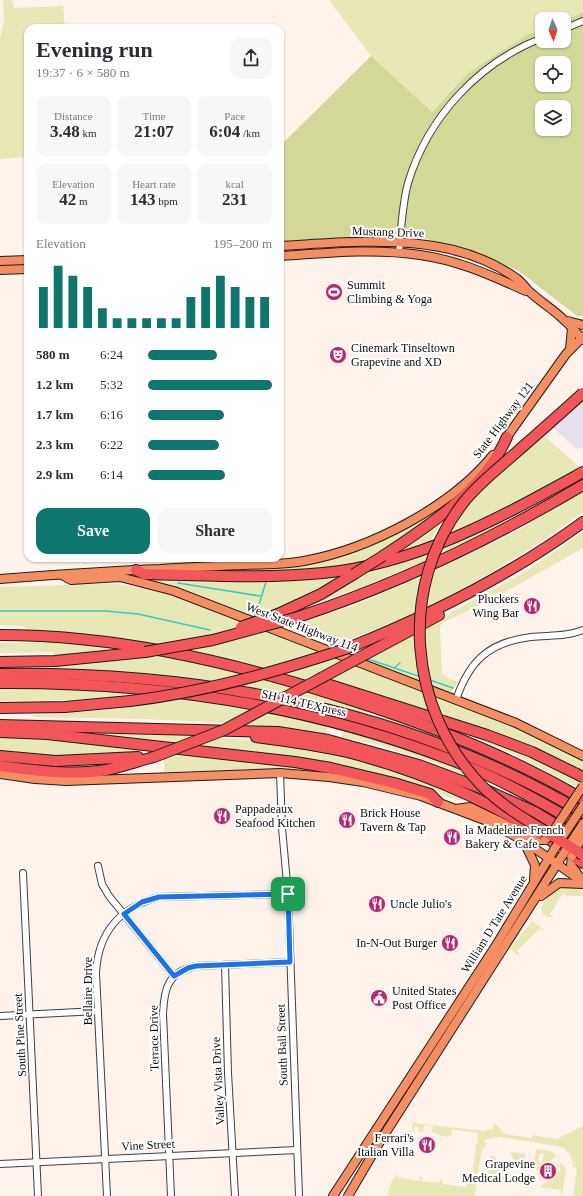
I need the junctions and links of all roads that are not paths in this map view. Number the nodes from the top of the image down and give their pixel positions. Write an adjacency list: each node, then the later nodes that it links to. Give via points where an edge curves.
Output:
1 (583, 21): 2 (street)
2 (571, 26)
3 (535, 42): 4 (street, via 492,64 454,98 426,140 408,184)
4 (400, 242): 5 (main road, Mustang Drive); 6 (street); 12 (main road, Mustang Drive, via 454,251 490,263 517,279)
5 (284, 246)
6 (399, 253): 7 (main road, Mustang Drive, via 362,251); 12 (main road, Mustang Drive, via 421,255 464,265)
7 (284, 256)
8 (24, 260): 9 (main road)
9 (0, 261)
10 (24, 269): 11 (main road)
11 (0, 270)
12 (531, 293): 13 (main road, Mustang Drive)
13 (564, 320): 14 (main road); 15 (main road, Mustang Drive)
14 (583, 325)
15 (572, 328): 16 (main road, Mustang Drive); 17 (main road)
16 (582, 338): 17 (main road, State Highway 121)
17 (570, 349): 19 (main road, State Highway 121)
18 (583, 393): 62 (highway, bridge, via 482,482 458,510 442,535 429,570 421,605 419,632 423,673 433,708 444,734 465,766 482,786 508,807)
19 (507, 437): 23 (main road, State Highway 121, via 480,469 443,500 406,524 343,552 290,563); 29 (highway, bridge, via 500,454 485,473 446,512 383,556 321,594 278,614 240,627 156,644)
20 (583, 472): 23 (highway, via 455,538 378,564 324,573 276,576 144,574)
21 (583, 485): 29 (highway, bridge, via 524,520 450,557 366,593 298,617 213,640)
22 (583, 522): 24 (highway)
23 (136, 570): 25 (main road, State Highway 121)
24 (507, 571): 35 (highway, bridge, via 407,624 348,648 250,678 202,690 130,701 65,707); 41 (highway, bridge, via 498,583 230,727)
25 (61, 575): 26 (main road, West State Highway 114); 34 (main road, West State Highway 114, via 71,580 120,578 174,591)
26 (0, 579)
27 (583, 630): 34 (street, via 563,636 507,641 492,648 474,662 464,678)
28 (0, 635): 33 (highway, via 82,640 182,654 244,667)
29 (145, 652): 30 (highway, via 55,661)
30 (0, 662)
31 (0, 674): 53 (highway, SH 114 TEXpress, via 96,676 169,682 232,691 329,711 397,729 469,756 527,782)
32 (0, 683): 55 (highway, SH 114 TEXpress, via 163,690 250,704 324,720 393,739 465,765 521,791)
33 (311, 687): 42 (highway, via 429,726); 46 (highway, via 330,684 487,735 532,752)
34 (456, 700): 40 (main road, West State Highway 114, via 516,723)
35 (0, 708)
36 (0, 725): 37 (highway)
37 (238, 730): 56 (highway, via 302,735 383,754 486,790 535,812); 64 (highway, via 247,736 347,752 432,781 506,814)
38 (0, 732): 50 (highway, via 46,734 295,762 394,783 430,794)
39 (0, 756): 41 (highway, via 56,761)
40 (583, 756)
41 (154, 757): 43 (highway, via 119,767 85,772)
42 (518, 765): 48 (highway, via 530,765); 49 (highway)
43 (0, 766)
44 (280, 773): 45 (main road, via 66,781); 50 (main road, via 363,782); 70 (street, South Ball Street)
45 (0, 774)
46 (583, 777)
47 (583, 786): 52 (main road, bridge, via 552,833 544,840 538,840 470,807)
48 (583, 793)
49 (583, 799)
50 (438, 802): 52 (main road)
51 (583, 806): 63 (main road, William D Tate Avenue, bridge)
52 (455, 809): 58 (main road, via 486,821)
53 (583, 813)
54 (583, 824): 61 (main road, William D Tate Avenue, bridge)
55 (583, 827)
56 (566, 830): 59 (highway); 60 (highway)
57 (583, 836): 61 (main road, bridge)
58 (524, 841): 63 (main road); 69 (main road, via 535,865)
59 (583, 841)
60 (583, 846)
61 (568, 854): 65 (main road, William D Tate Avenue); 68 (main road, via 573,870)
62 (583, 855)
63 (549, 858): 65 (main road); 69 (main road, William D Tate Avenue)
64 (583, 863)
65 (557, 864): 68 (main road); 71 (main road, William D Tate Avenue)
66 (98, 866): 72 (street, via 104,889)
67 (23, 873): 79 (street, South Pine Street)
68 (583, 882): 71 (main road, via 559,883)
69 (533, 885): 73 (main road, William D Tate Avenue)
70 (288, 894): 72 (street, Bellaire Drive, via 159,897 142,902); 75 (street, South Ball Street)
71 (535, 900): 74 (main road, William D Tate Avenue)
72 (124, 914): 77 (street); 78 (street, Bellaire Drive, via 98,950)
73 (495, 947): 74 (main road); 81 (main road, William D Tate Avenue)
74 (502, 952): 81 (main road, William D Tate Avenue)
75 (290, 962): 76 (street); 84 (street, South Ball Street)
76 (225, 964): 77 (street, via 192,967); 85 (street, Valley Vista Drive)
77 (174, 976): 86 (street, Terrace Drive, via 167,984 163,1014)
78 (98, 1011): 79 (street); 87 (street, Bellaire Drive)
79 (30, 1014): 80 (street); 88 (street, South Pine Street)
80 (0, 1016)
81 (429, 1058): 82 (main road, William D Tate Avenue); 83 (main road, William D Tate Avenue)
82 (392, 1106): 83 (main road); 95 (main road, William D Tate Avenue)
83 (400, 1110): 96 (main road, William D Tate Avenue)
84 (297, 1150): 85 (street, Vine Street); 94 (street, South Ball Street)
85 (233, 1152): 86 (street, Vine Street); 93 (street, Valley Vista Drive)
86 (169, 1155): 87 (street, Vine Street); 92 (street, Terrace Drive)
87 (106, 1159): 88 (street, Vine Street); 91 (street, Bellaire Drive)
88 (37, 1162): 89 (street, Vine Street); 90 (street, South Pine Street)
89 (0, 1164)
90 (38, 1196)
91 (107, 1196)
92 (170, 1196)
93 (235, 1196)
94 (299, 1196)
95 (333, 1196)
96 (348, 1196)

